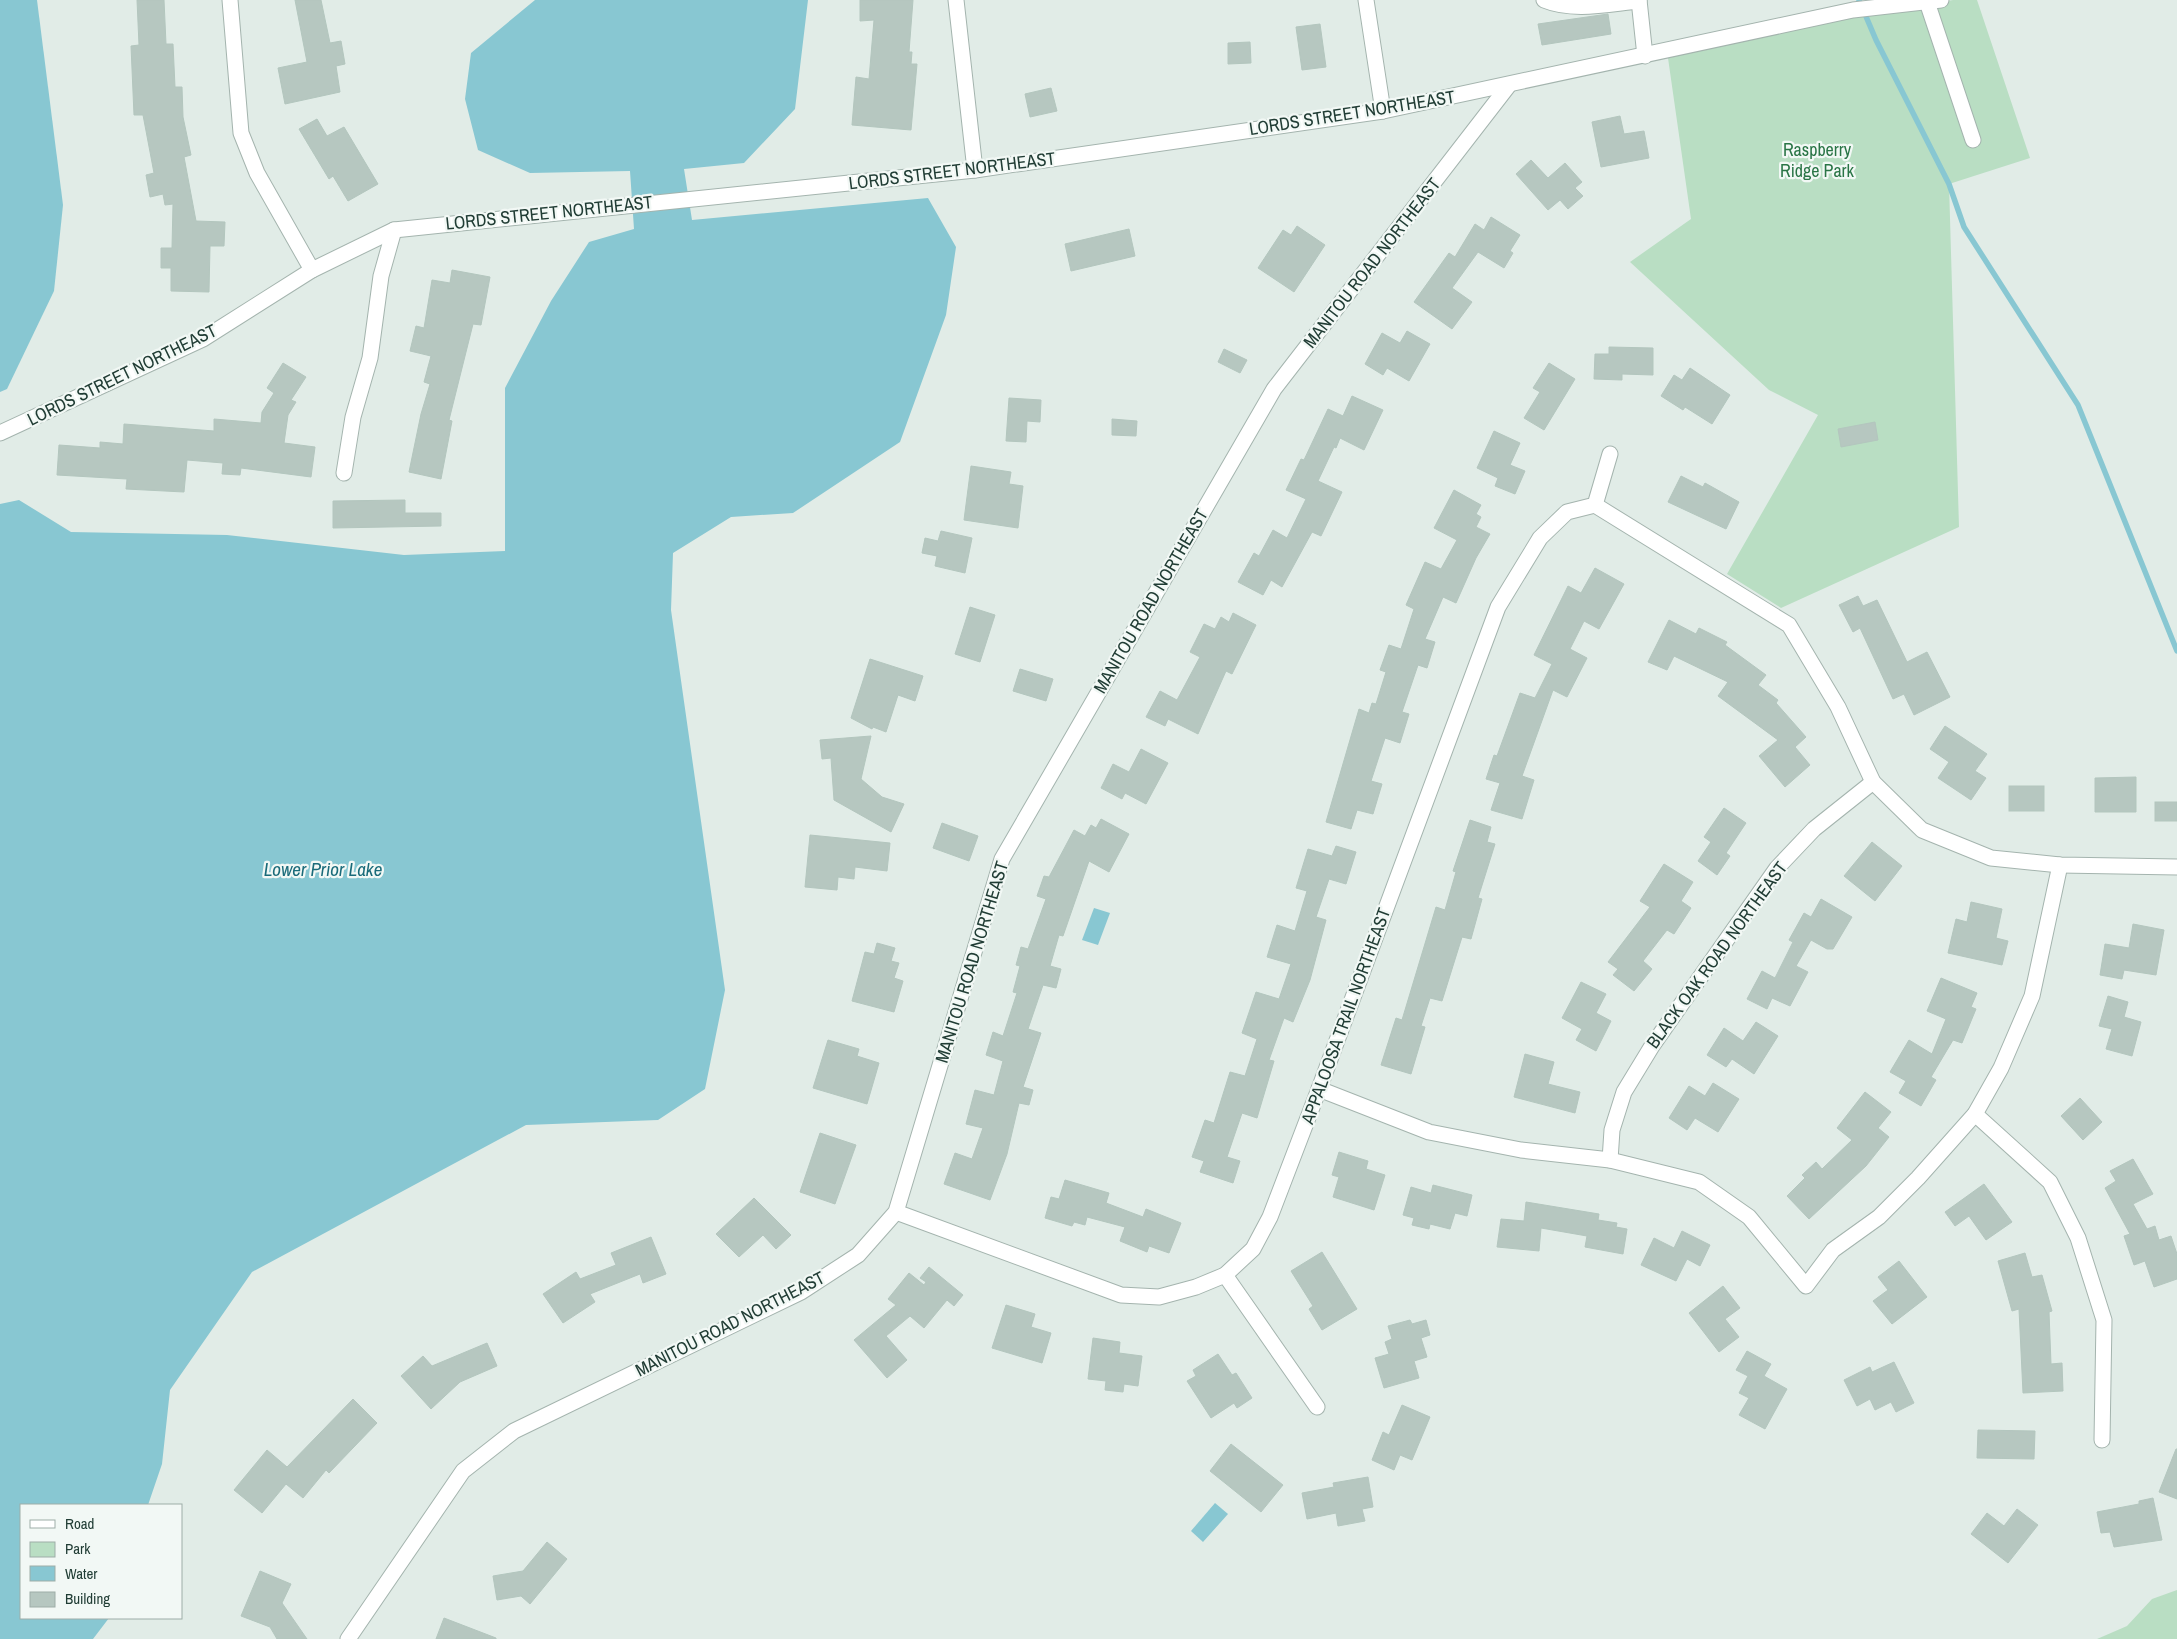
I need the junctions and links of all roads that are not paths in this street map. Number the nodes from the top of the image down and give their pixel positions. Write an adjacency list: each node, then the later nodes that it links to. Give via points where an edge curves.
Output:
1 (230, 0): 13 (street, via 241,134 257,173)
2 (956, 0): 11 (street)
3 (1366, 0): 9 (street)
4 (1544, 0): 5 (street, via 1553,4 1584,6)
5 (1639, 0): 7 (street)
6 (1934, 1): 7 (street, LORDS STREET NORTHEAST, via 1853,10); 10 (street)
7 (1646, 56): 8 (street, LORDS STREET NORTHEAST)
8 (1509, 85): 9 (street, LORDS STREET NORTHEAST); 24 (street, MANITOU ROAD NORTHEAST, via 1274,389 1002,859)
9 (1382, 111): 11 (street, LORDS STREET NORTHEAST)
10 (1973, 140)
11 (975, 170): 12 (street, LORDS STREET NORTHEAST)
12 (394, 230): 13 (street, LORDS STREET NORTHEAST); 16 (street, via 381,276 370,358 353,417)
13 (312, 270): 14 (street, LORDS STREET NORTHEAST, via 202,339)
14 (0, 434)
15 (1610, 454): 17 (street)
16 (344, 473)
17 (1595, 505): 18 (street, via 1789,625 1838,707); 21 (street, APPALOOSA TRAIL NORTHEAST, via 1567,512 1540,538 1498,607)
18 (1873, 782): 19 (street, via 1922,830 1991,858); 23 (street, BLACK OAK ROAD NORTHEAST, via 1814,830 1777,868 1657,1038 1624,1092 1612,1130)
19 (2060, 865): 20 (street); 22 (street, via 2032,996 2001,1068)
20 (2177, 868)
21 (1319, 1089): 23 (street, via 1429,1132 1521,1150); 25 (street, APPALOOSA TRAIL NORTHEAST, via 1270,1217 1253,1249)
22 (1975, 1114): 23 (street, via 1879,1216 1833,1250 1806,1286 1748,1217 1698,1182); 27 (street, via 2050,1182 2078,1238 2104,1320)
23 (1610, 1160)
24 (896, 1212): 25 (street, APPALOOSA TRAIL NORTHEAST, via 1121,1296 1159,1297); 28 (street, MANITOU ROAD NORTHEAST, via 858,1255 801,1292 514,1431 463,1471)
25 (1225, 1275): 26 (street)
26 (1316, 1407)
27 (2102, 1440)
28 (348, 1639)

